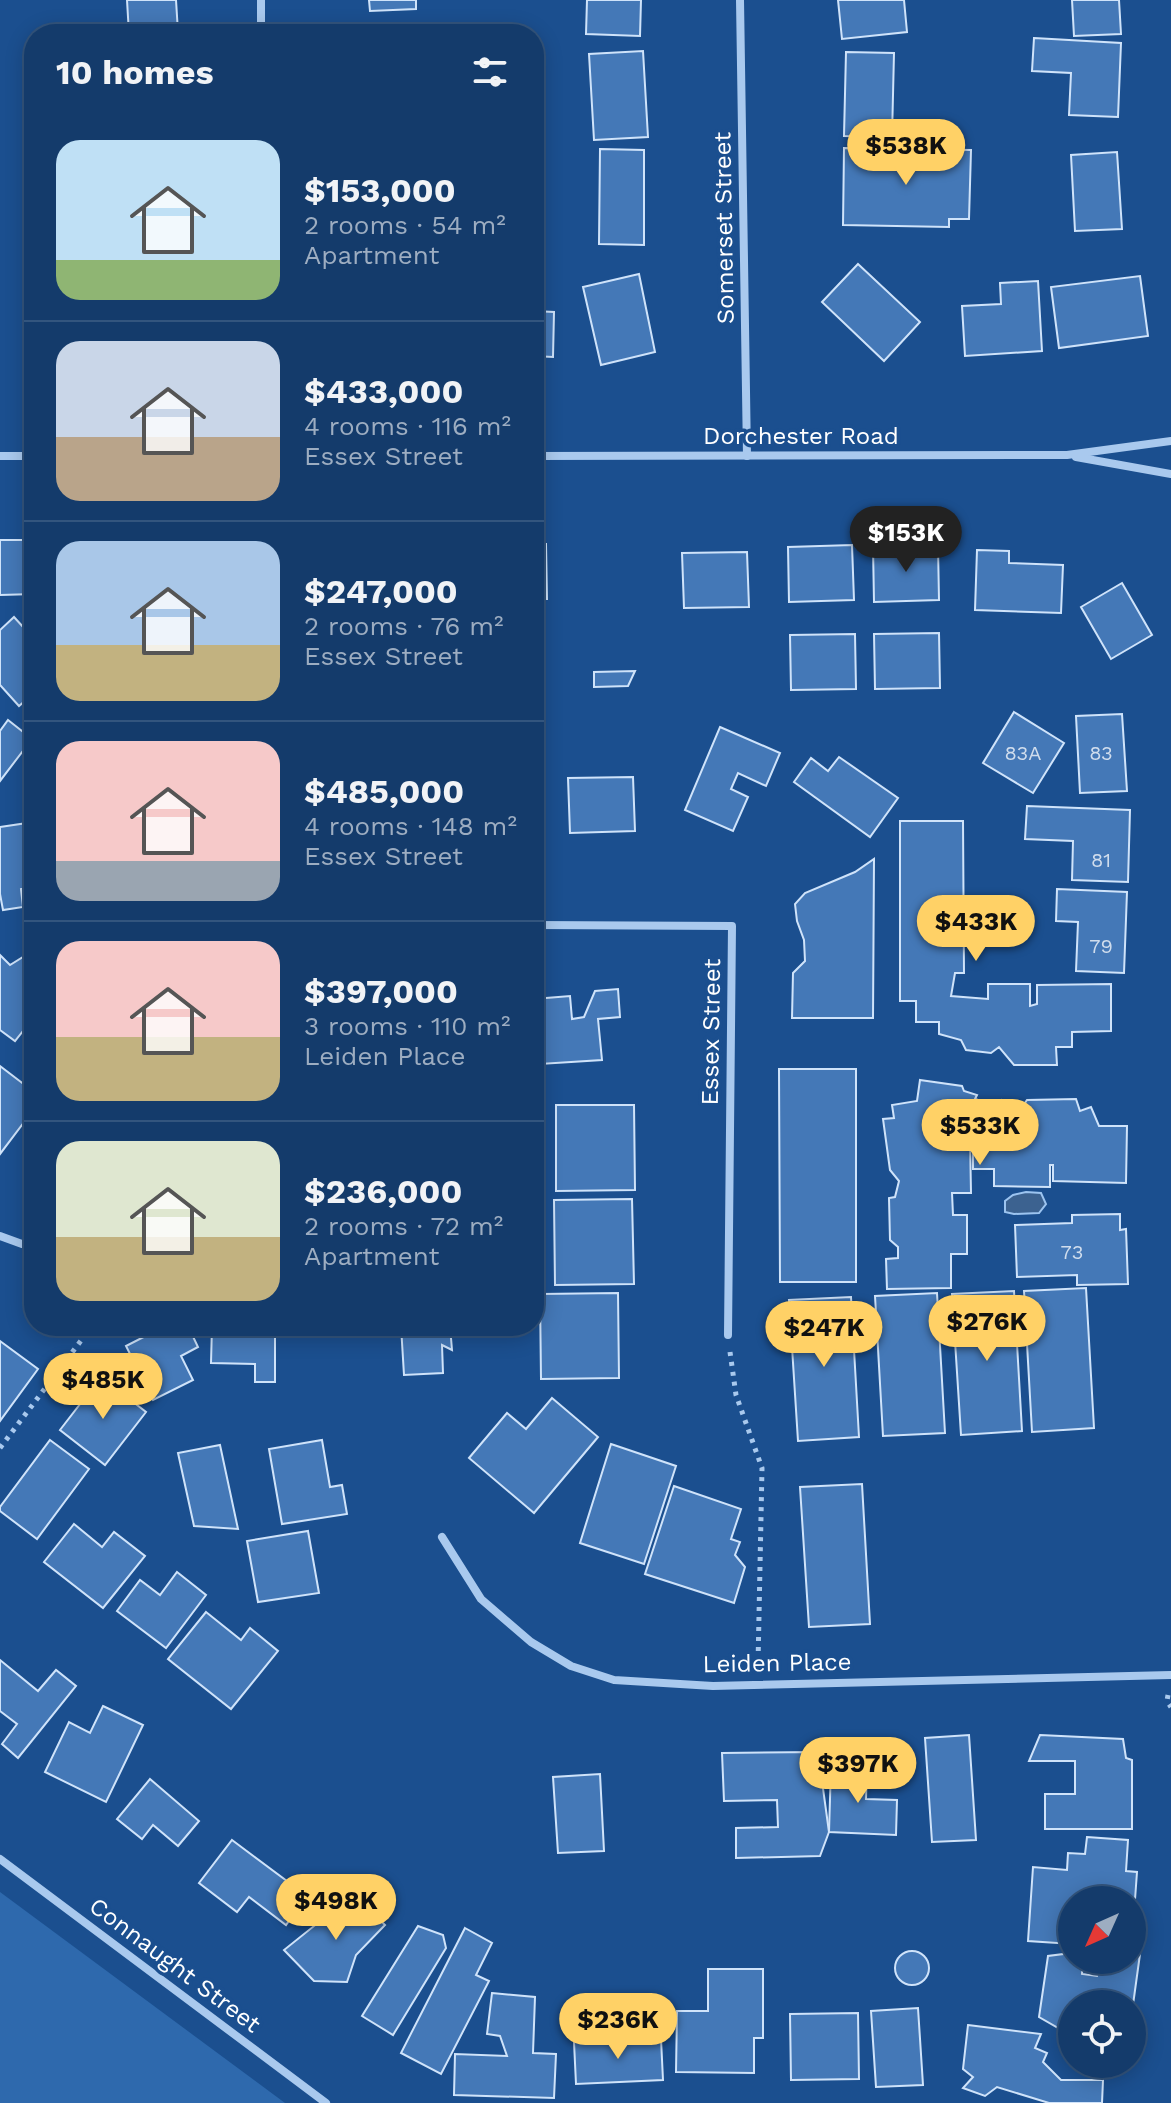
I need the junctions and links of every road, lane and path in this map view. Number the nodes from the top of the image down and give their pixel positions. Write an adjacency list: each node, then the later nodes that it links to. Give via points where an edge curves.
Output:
1 (261, 0): 3 (street)
2 (740, 0): 9 (street, Somerset Street)
3 (261, 24)
4 (1171, 441): 5 (street, Dorchester Road)
5 (1067, 455): 9 (street, Dorchester Road); 10 (street, Dorchester Road)
6 (0, 456): 7 (street)
7 (24, 456)
8 (544, 456): 9 (street, Dorchester Road)
9 (747, 456)
10 (1171, 474)
11 (544, 925): 14 (street, Essex Street, via 732,926)
12 (0, 1236): 13 (street)
13 (24, 1244)
14 (728, 1335): 19 (path, via 736,1395 762,1468)
15 (84, 1336): 16 (path)
16 (0, 1448)
17 (442, 1537): 19 (street, Leiden Place, via 481,1599 531,1642 571,1666 614,1680)
18 (1171, 1675): 19 (street, Leiden Place)
19 (757, 1683)
20 (0, 1859): 21 (street, Connaught Street)
21 (326, 2103)

